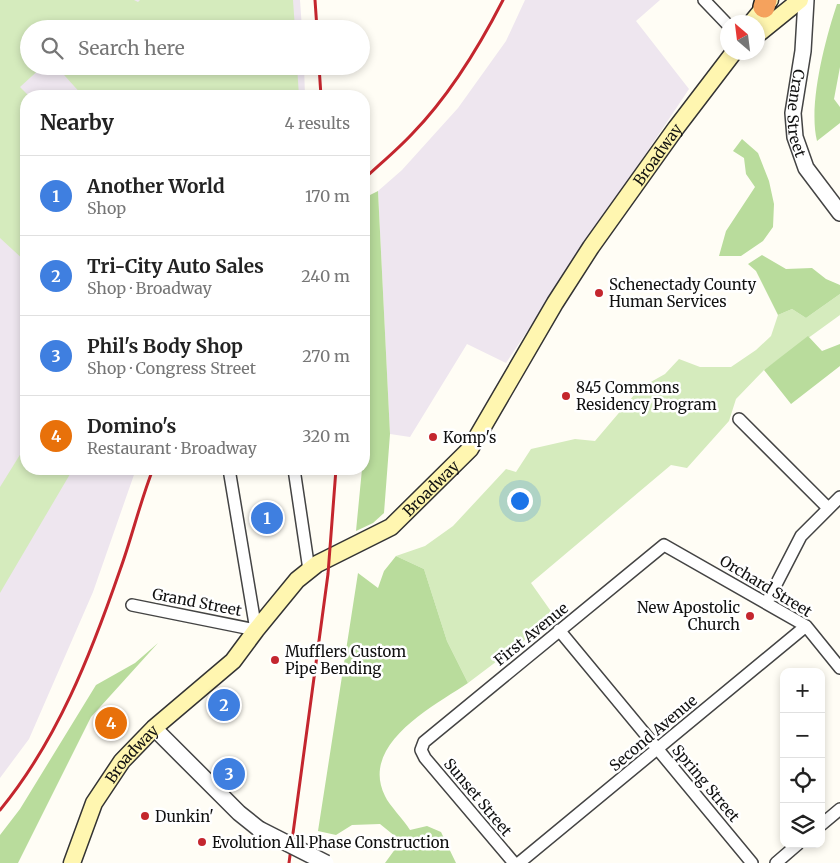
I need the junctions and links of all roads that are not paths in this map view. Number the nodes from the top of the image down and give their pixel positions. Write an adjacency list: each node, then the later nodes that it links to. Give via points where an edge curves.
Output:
1 (704, 0): 4 (street)
2 (800, 0): 5 (main road)
3 (806, 0): 7 (street, Crane Street, via 803,51 793,113 795,137 806,168)
4 (720, 17)
5 (765, 28)
6 (728, 60): 14 (main road, Broadway, via 591,246 470,449 391,527)
7 (840, 213)
8 (738, 419): 12 (street)
9 (230, 475): 18 (street)
10 (295, 475): 14 (street)
11 (840, 497): 12 (street)
12 (828, 508): 15 (street, via 801,536)
13 (664, 545): 15 (street, Orchard Street); 19 (street, First Avenue)
14 (309, 570): 18 (main road, Broadway)
15 (767, 602): 17 (street, Orchard Street)
16 (132, 605): 18 (street, Grand Street)
17 (806, 626): 20 (street, Orchard Street); 22 (street, Second Avenue)
18 (256, 630): 21 (main road, Broadway, via 234,661)
19 (559, 630): 22 (street, Spring Street); 23 (street, First Avenue, via 424,742)
20 (840, 668)
21 (154, 728): 27 (main road, Broadway, via 104,785); 28 (street, bridge, via 259,829)
22 (658, 748): 30 (street, Second Avenue); 31 (street, Spring Street)
23 (421, 750): 29 (street, Sunset Street)
24 (840, 809): 25 (street)
25 (825, 822)
26 (793, 848): 32 (street)
27 (72, 863)
28 (326, 863)
29 (514, 863)
30 (519, 863)
31 (752, 863)
32 (776, 863)

